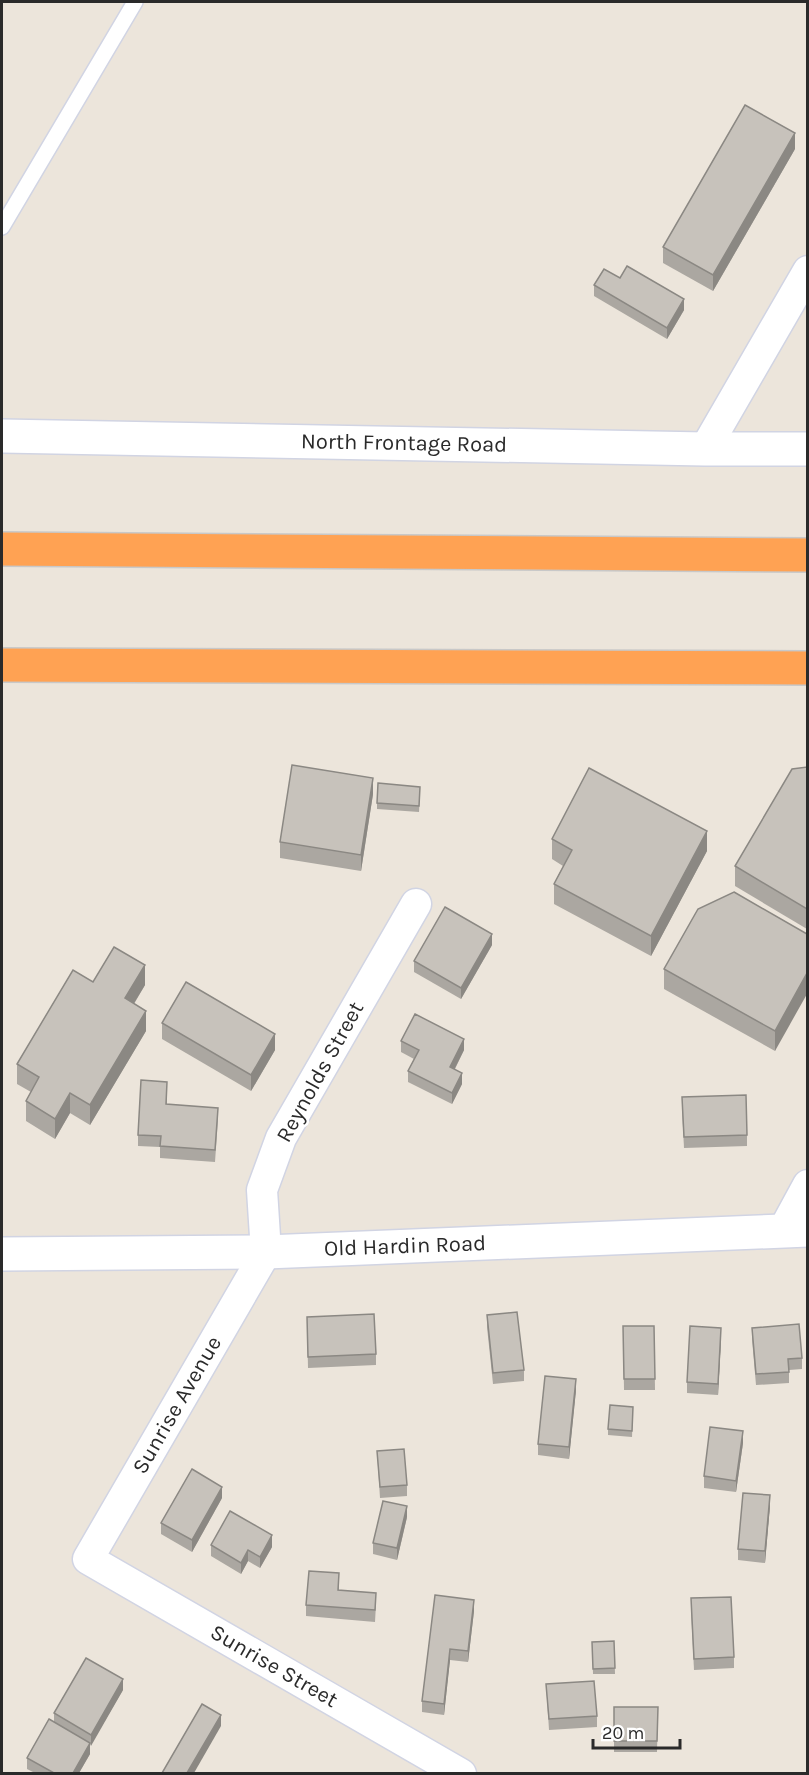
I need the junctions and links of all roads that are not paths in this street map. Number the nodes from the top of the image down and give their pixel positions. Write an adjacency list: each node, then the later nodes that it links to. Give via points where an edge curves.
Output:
1 (135, 2): 2 (lane)
2 (2, 227)
3 (807, 271): 5 (street)
4 (2, 436): 5 (street, North Frontage Road)
5 (705, 449): 6 (street, North Frontage Road)
6 (807, 449)
7 (2, 549): 8 (highway)
8 (807, 555)
9 (2, 665): 10 (highway)
10 (807, 668)
11 (416, 904): 14 (street, Reynolds Street, via 281,1138 262,1190)
12 (807, 1185): 13 (street)
13 (795, 1231): 14 (street, Old Hardin Road)
14 (266, 1252): 15 (street, Old Hardin Road); 16 (street, Sunrise Avenue)
15 (2, 1254)
16 (88, 1559): 17 (street, Sunrise Street)
17 (460, 1773)

